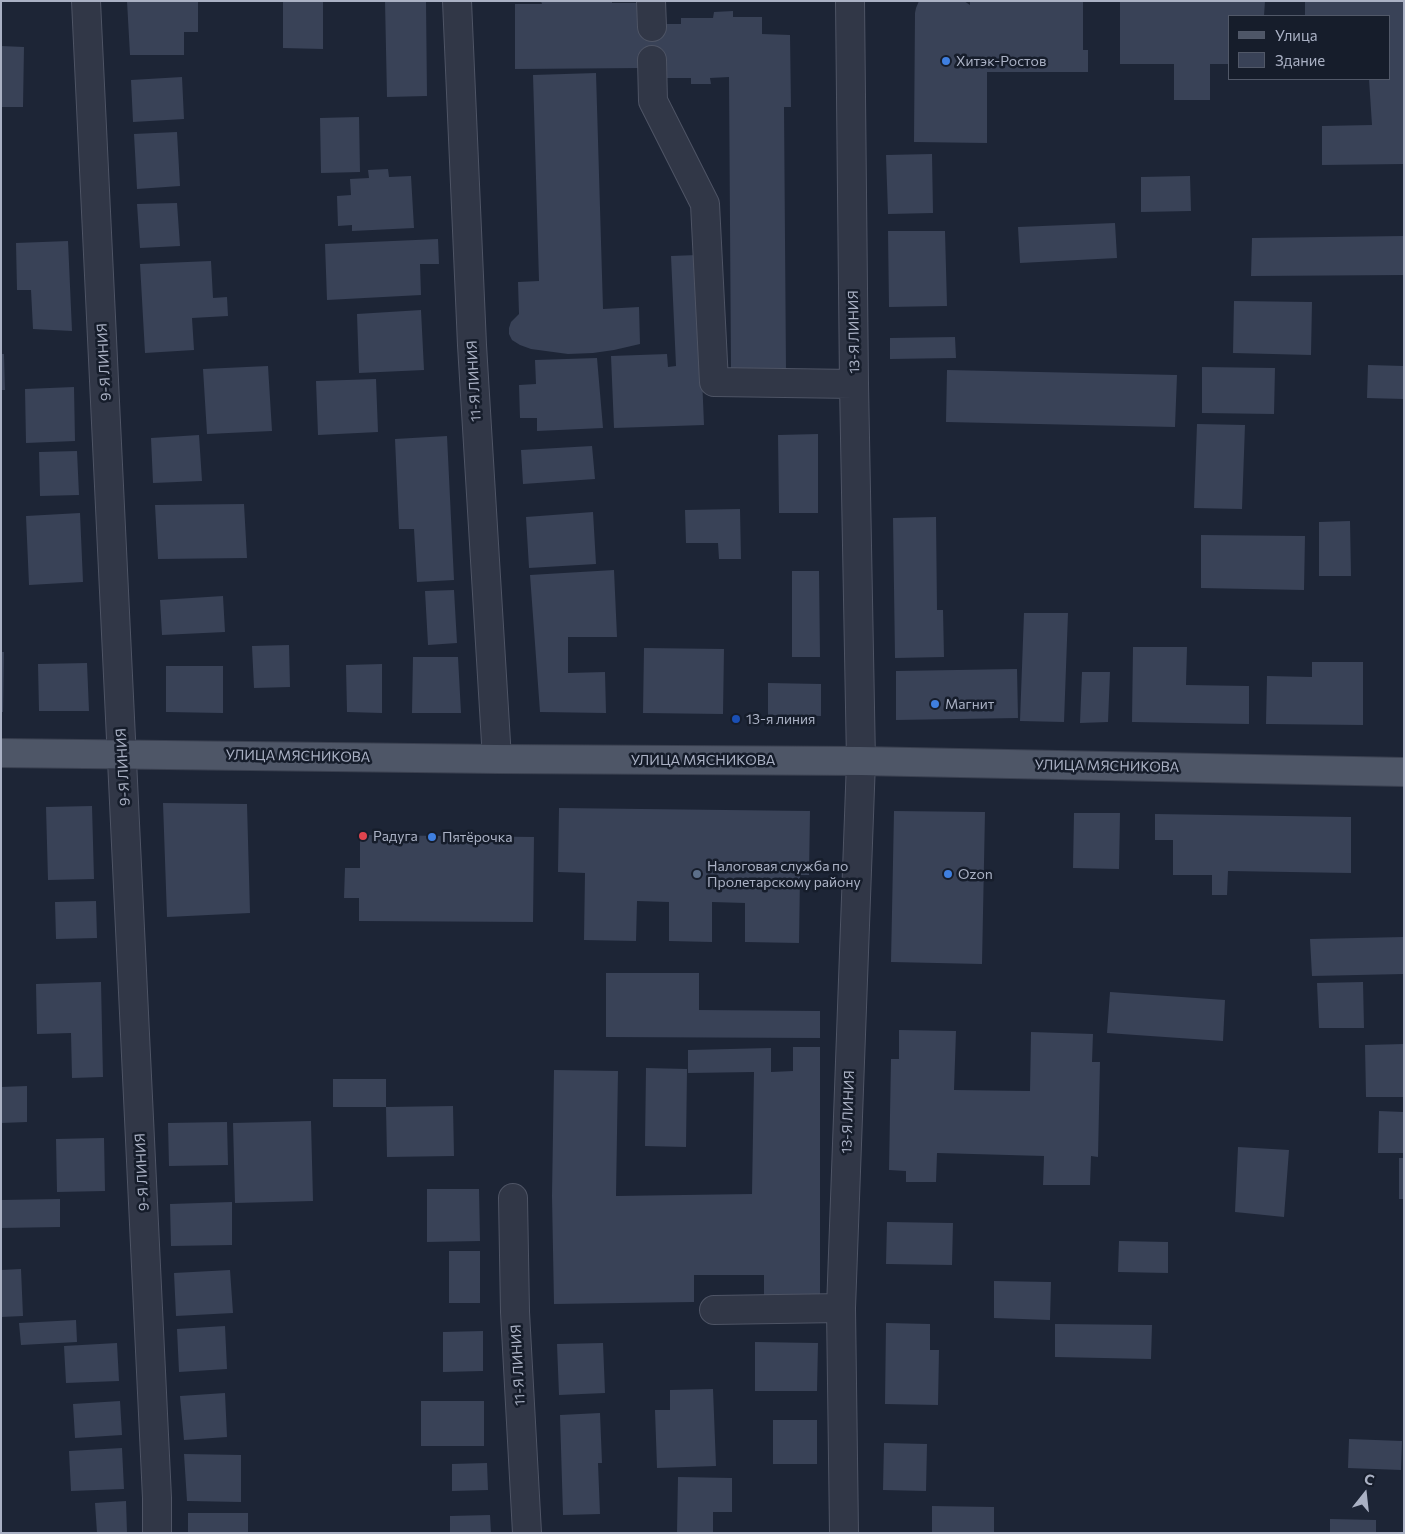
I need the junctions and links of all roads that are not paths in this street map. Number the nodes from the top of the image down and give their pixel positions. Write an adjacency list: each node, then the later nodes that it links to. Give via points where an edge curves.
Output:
1 (86, 1): 7 (street, 9-Я ЛИНИЯ)
2 (458, 1): 8 (street, 11-Я ЛИНИЯ, via 473,355)
3 (850, 1): 5 (street, 13-Я ЛИНИЯ)
4 (652, 60): 5 (street, via 653,101 705,204 714,382)
5 (854, 384): 9 (street, 13-Я ЛИНИЯ)
6 (1, 753): 7 (main road, УЛИЦА МЯСНИКОВА)
7 (122, 754): 8 (main road, УЛИЦА МЯСНИКОВА); 14 (street, 9-Я ЛИНИЯ, via 157,1498)
8 (497, 760): 9 (main road, УЛИЦА МЯСНИКОВА)
9 (861, 761): 10 (main road, УЛИЦА МЯСНИКОВА); 12 (street, 13-Я ЛИНИЯ)
10 (1404, 772)
11 (513, 1198): 15 (street, 11-Я ЛИНИЯ, via 515,1312)
12 (841, 1308): 13 (street); 16 (street, 13-Я ЛИНИЯ)
13 (714, 1310)
14 (156, 1533)
15 (527, 1533)
16 (844, 1533)

